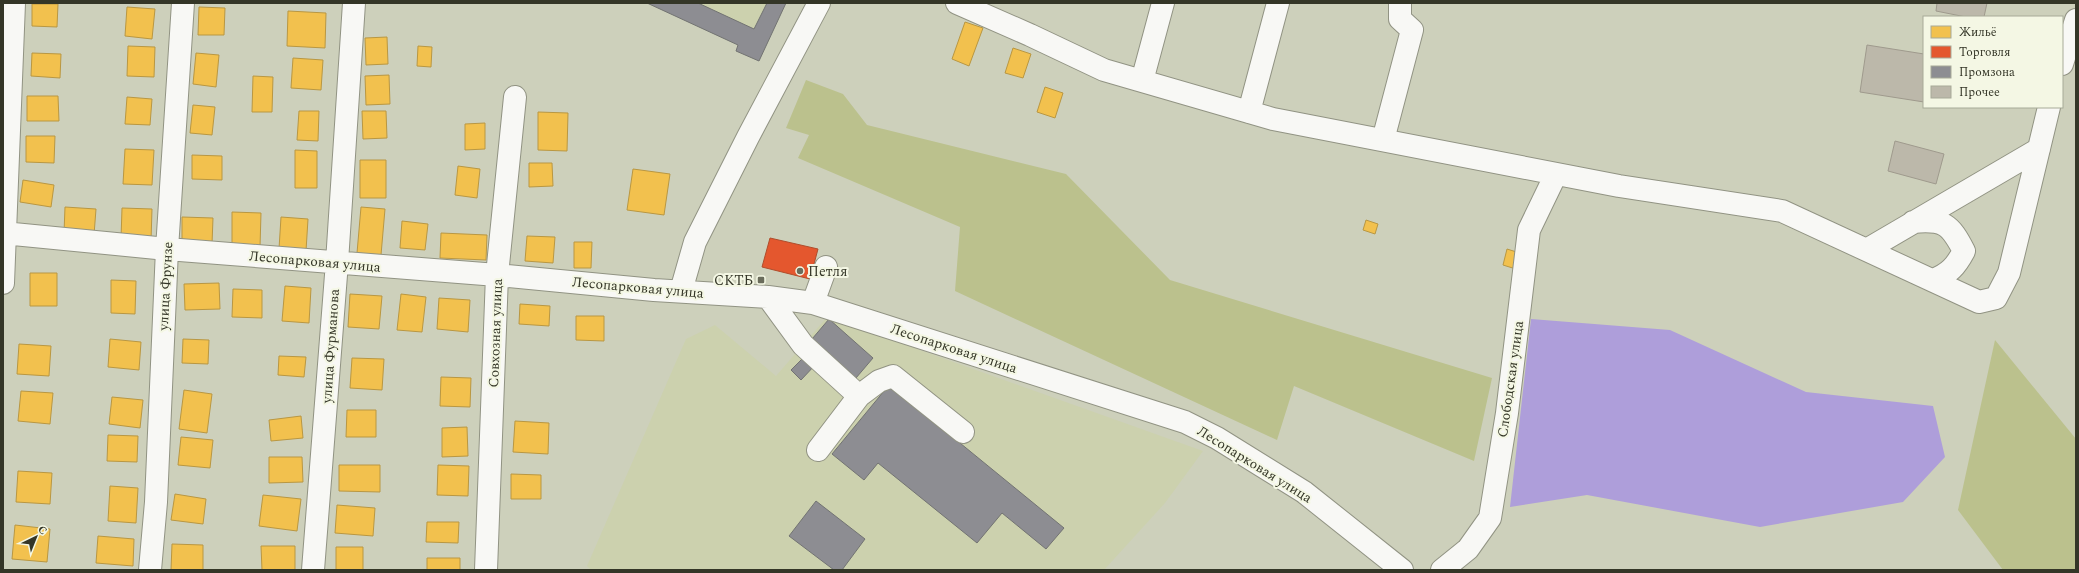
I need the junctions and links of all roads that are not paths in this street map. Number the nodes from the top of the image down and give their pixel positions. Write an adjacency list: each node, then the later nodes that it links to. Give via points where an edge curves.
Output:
1 (14, 3): 19 (street)
2 (183, 3): 20 (street, улица Фрунзе)
3 (354, 3): 22 (street, улица Фурманова)
4 (818, 3): 27 (street, via 695,242)
5 (957, 3): 11 (street, via 1104,70)
6 (1162, 3): 11 (street)
7 (1278, 3): 14 (street)
8 (1400, 3): 15 (street, via 1400,19 1412,30)
9 (2076, 20): 10 (street)
10 (2063, 61)
11 (1142, 81): 14 (street)
12 (515, 97): 24 (street, Совхозная улица)
13 (2049, 108): 16 (street)
14 (1249, 112): 15 (street)
15 (1383, 140): 17 (street)
16 (2039, 149): 18 (street); 25 (street, via 2009,273 1996,298 1979,302)
17 (1556, 174): 21 (street, via 1782,212); 37 (street, Слободская улица, via 1529,230 1507,413 1490,518 1468,549)
18 (1913, 222): 21 (street); 25 (street, via 1935,220 1954,232 1964,251 1956,266 1942,277)
19 (4, 233): 20 (street, Лесопарковая улица); 26 (street)
20 (167, 249): 22 (street, Лесопарковая улица); 33 (street, улица Фрунзе, via 156,502)
21 (1868, 249): 25 (street)
22 (337, 262): 24 (street, Лесопарковая улица); 34 (street, улица Фурманова)
23 (826, 267): 29 (street)
24 (497, 275): 27 (street, Лесопарковая улица); 35 (street, Совхозная улица)
25 (1933, 280)
26 (3, 283)
27 (681, 291): 28 (street, Лесопарковая улица)
28 (768, 297): 29 (street, Лесопарковая улица); 30 (street, via 803,345)
29 (813, 303): 36 (street, Лесопарковая улица, via 1185,422 1217,438 1304,492)
30 (859, 396): 31 (street, via 879,381 893,376); 32 (street)
31 (963, 432)
32 (818, 450)
33 (150, 570)
34 (312, 570)
35 (486, 570)
36 (1402, 570)
37 (1442, 570)

